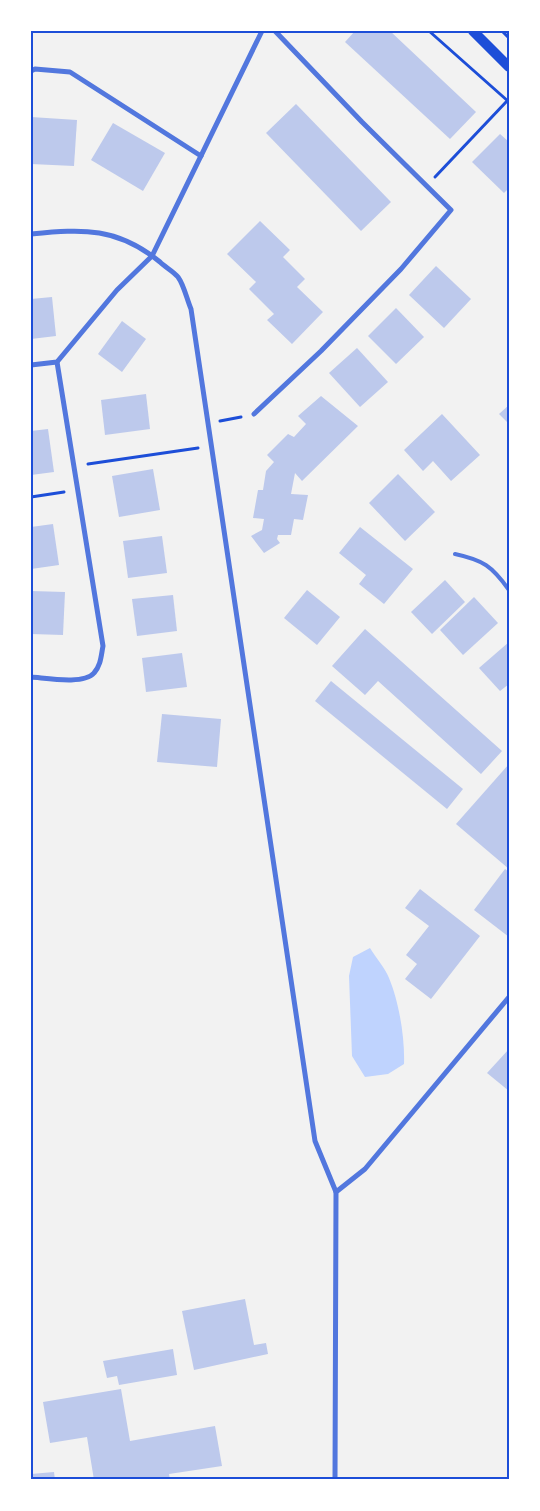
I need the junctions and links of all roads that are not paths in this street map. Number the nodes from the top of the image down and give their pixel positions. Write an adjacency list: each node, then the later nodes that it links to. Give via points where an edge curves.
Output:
1 (262, 31): 6 (street)
2 (275, 31): 11 (street, via 451,210 401,269)
3 (472, 31): 4 (main road)
4 (509, 67)
5 (31, 71): 6 (street, via 70,72)
6 (201, 156): 8 (street)
7 (31, 234): 8 (street, via 95,231 127,240)
8 (152, 256): 9 (street, via 117,290); 16 (street, via 178,278 190,309 315,1141)
9 (57, 362): 10 (street); 14 (street, via 102,646 100,664 93,675 77,680)
10 (31, 365)
11 (254, 414)
12 (455, 554): 13 (lane, via 478,559 499,576)
13 (509, 590)
14 (31, 676)
15 (509, 998): 16 (street, via 365,1169)
16 (336, 1192): 17 (street)
17 (334, 1480)

